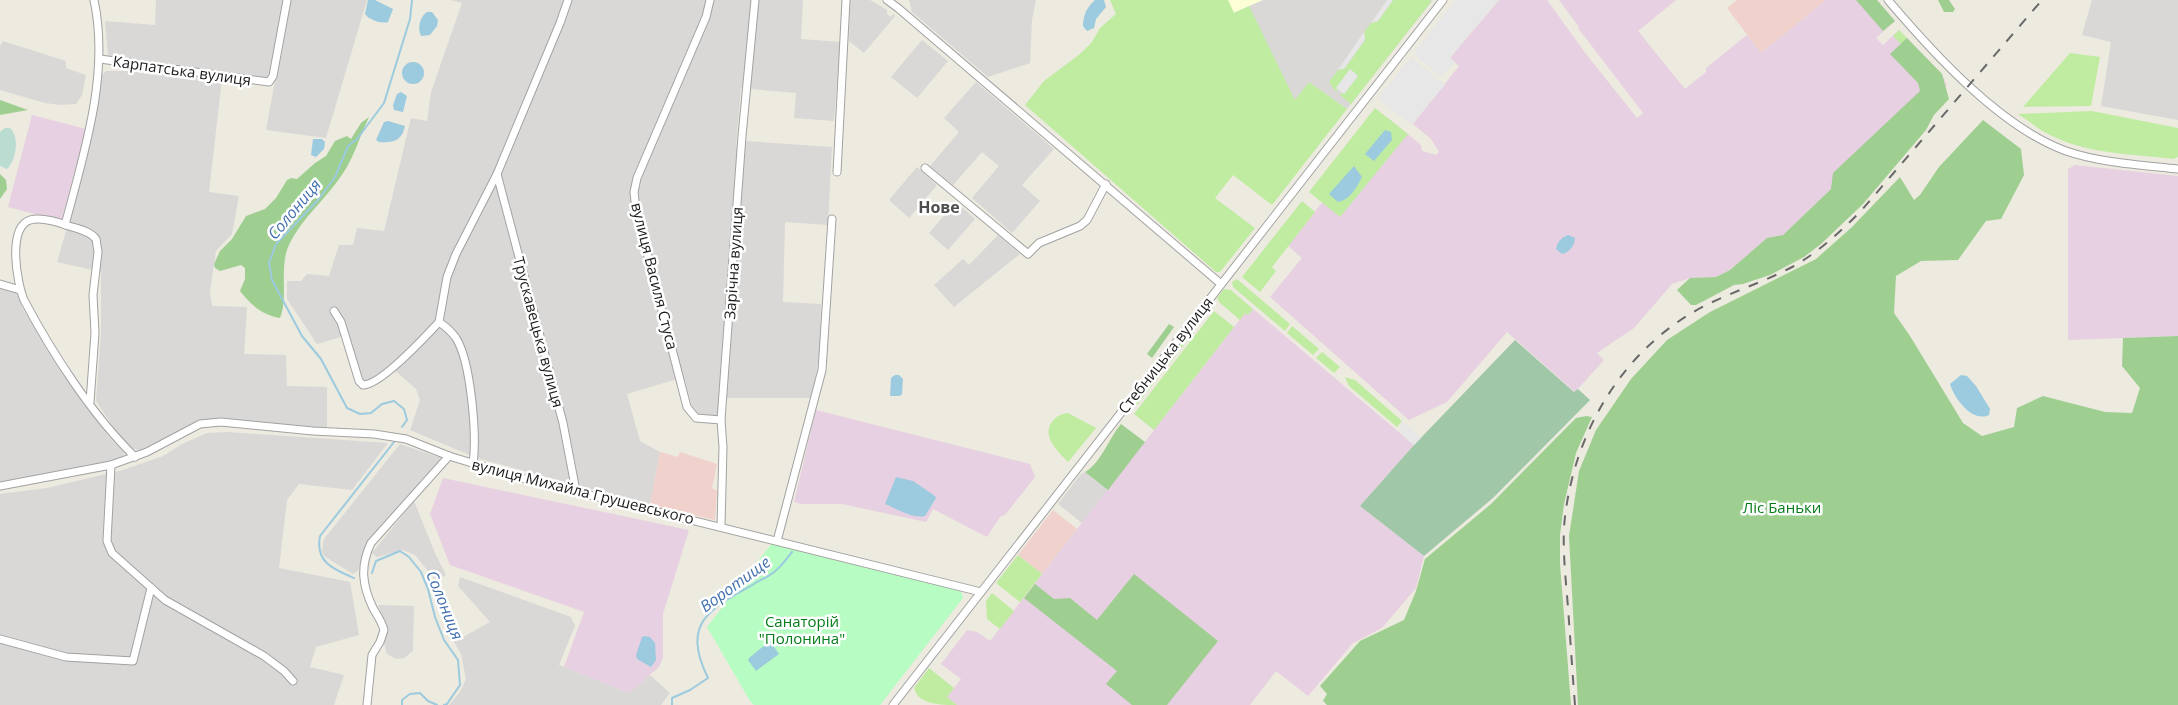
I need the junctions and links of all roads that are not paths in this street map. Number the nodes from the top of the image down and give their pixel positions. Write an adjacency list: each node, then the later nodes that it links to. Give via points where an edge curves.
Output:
1 (94, 0): 12 (street)
2 (287, 0): 12 (street, Карпатська вулиця, via 273,76 269,82)
3 (568, 0): 16 (street)
4 (710, 0): 26 (street, вулиця Василя Стуса, via 706,17 637,178 634,192 643,240 687,407 696,418)
5 (754, 0): 26 (street, Зарічна вулиця)
6 (846, 0): 15 (street)
7 (887, 0): 11 (street)
8 (902, 0): 11 (street)
9 (1888, 0): 14 (street, via 1968,85 2026,130 2074,154)
10 (1439, 2): 21 (street, Стебницька вулиця)
11 (898, 8): 17 (street)
12 (100, 59): 19 (street, via 89,134)
13 (925, 168): 17 (street, via 1028,254 1039,244 1087,220)
14 (2178, 169)
15 (837, 172)
16 (497, 174): 24 (street, via 456,254 447,278); 32 (street, Трускавецька вулиця, via 564,423)
17 (1106, 184): 21 (street)
18 (832, 219): 34 (street, via 822,370)
19 (65, 225): 22 (street, via 38,219 22,225 16,244); 25 (street, via 88,232 98,245)
20 (0, 284): 22 (street)
21 (1221, 284): 36 (street, Стебницька вулиця)
22 (20, 290): 25 (street, via 36,323)
23 (334, 310): 24 (street, via 363,385 409,354)
24 (439, 322): 29 (street, via 456,338 465,360 475,450)
25 (90, 402): 28 (street, via 114,436)
26 (721, 420): 33 (street, Зарічна вулиця)
27 (449, 456): 28 (street, вулиця Михайла Грушевського, via 406,439 389,436 221,422 200,424); 29 (street, вулиця Михайла Грушевського); 39 (street, via 371,543 365,556 362,571 367,596 384,630 372,655)
28 (135, 457): 30 (street, вулиця Михайла Грушевського)
29 (473, 464): 32 (street, вулиця Михайла Грушевського)
30 (111, 465): 31 (street, вулиця Михайла Грушевського); 35 (street, via 109,548 116,558)
31 (0, 486)
32 (576, 491): 33 (street, вулиця Михайла Грушевського)
33 (720, 526): 34 (street, вулиця Михайла Грушевського)
34 (777, 541): 36 (street, вулиця Михайла Грушевського)
35 (152, 588): 37 (street, via 134,661 66,657); 38 (street, via 165,600 264,656)
36 (978, 591): 40 (street, Стебницька вулиця)
37 (0, 639)
38 (294, 681)
39 (368, 705)
40 (893, 705)

